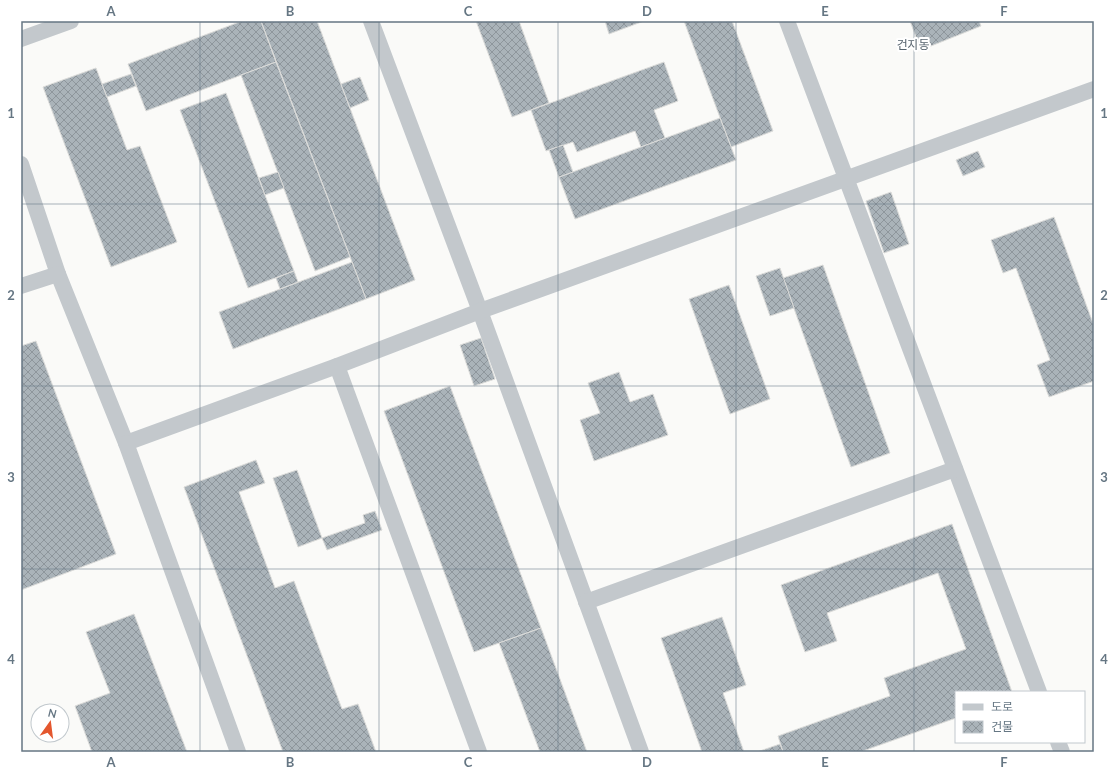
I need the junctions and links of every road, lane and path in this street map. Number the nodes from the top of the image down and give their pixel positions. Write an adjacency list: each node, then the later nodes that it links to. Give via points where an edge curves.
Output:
1 (71, 21): 4 (street)
2 (370, 21): 10 (street)
3 (787, 21): 7 (street)
4 (21, 39)
5 (1094, 89): 7 (street)
6 (21, 164): 8 (street)
7 (846, 180): 10 (street); 13 (street)
8 (58, 274): 9 (street); 12 (street)
9 (21, 286)
10 (480, 311): 11 (street); 14 (street)
11 (337, 366): 12 (street); 17 (street)
12 (126, 443): 16 (street)
13 (955, 468): 14 (street); 15 (street)
14 (586, 602): 18 (street)
15 (1039, 691)
16 (238, 752)
17 (479, 752)
18 (641, 752)

